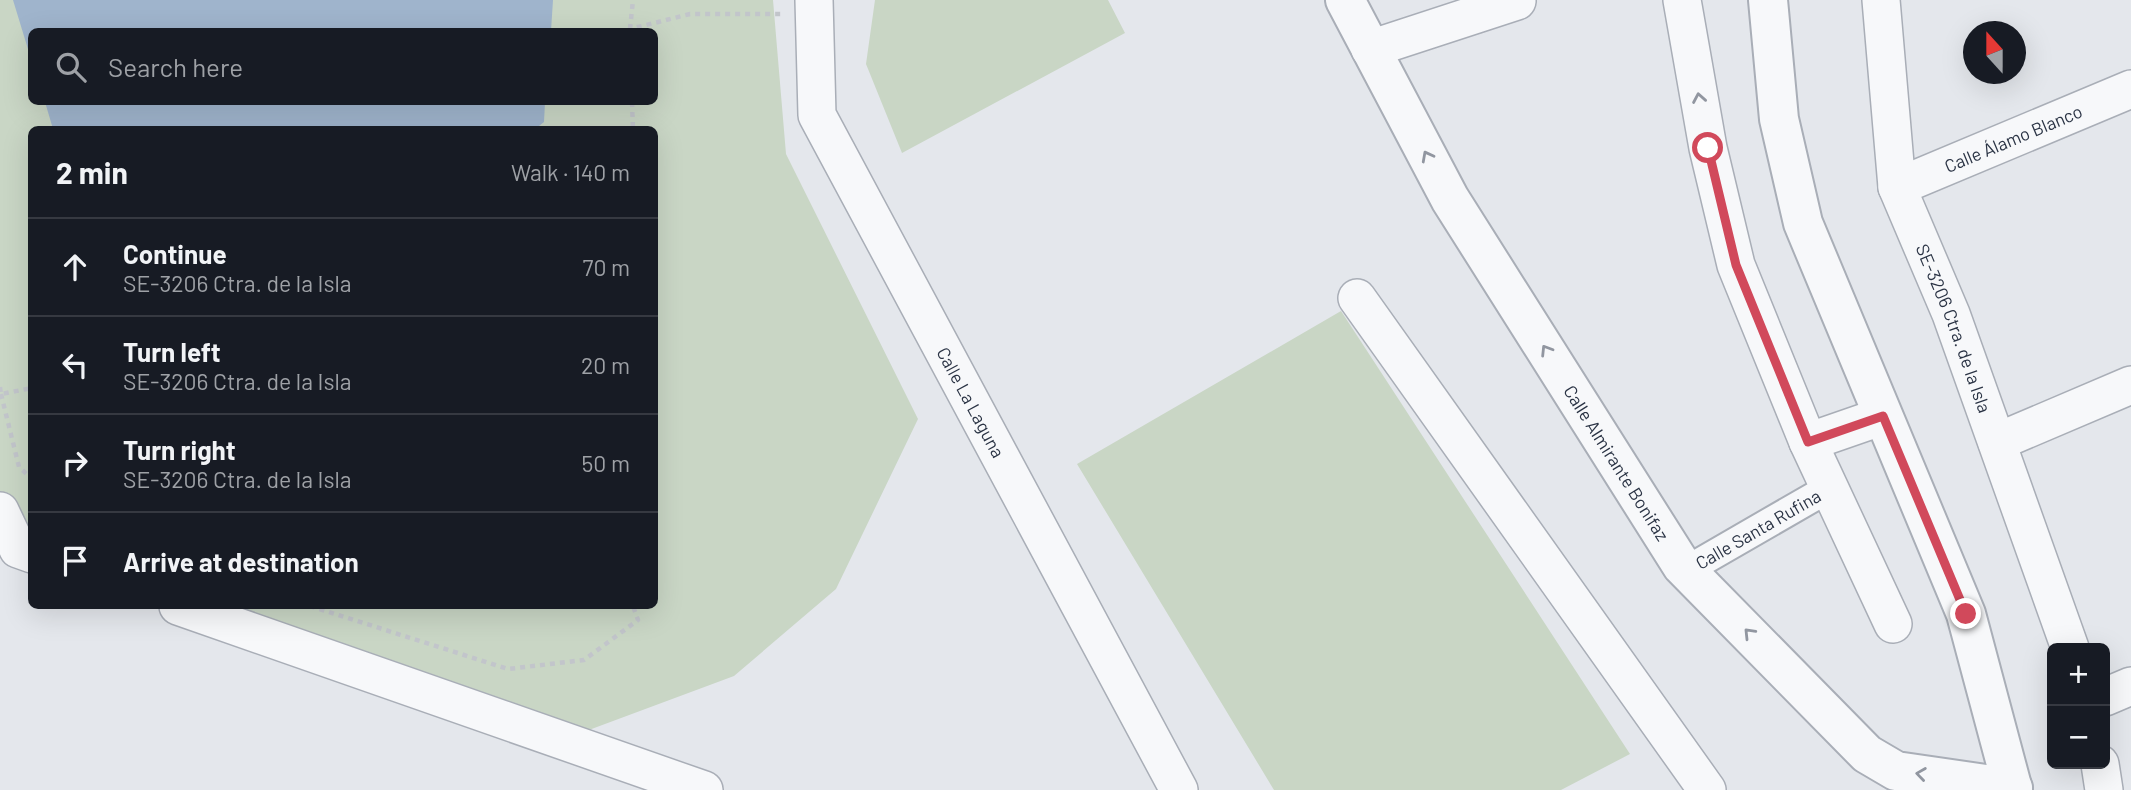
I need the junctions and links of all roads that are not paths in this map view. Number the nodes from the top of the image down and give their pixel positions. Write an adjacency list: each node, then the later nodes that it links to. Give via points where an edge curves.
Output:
1 (1345, 0): 7 (street, Calle Almirante Bonifaz)
2 (1682, 0): 13 (street, one-way to 2, via 1736,265 1708,148)
3 (1768, 0): 12 (street, via 1779,119 1803,223)
4 (1881, 0): 9 (street, SE-3206 Ctra. de la Isla)
5 (1517, 1): 7 (street)
6 (814, 5): 27 (street, Calle La Laguna, via 817,115)
7 (1370, 48): 18 (street, Calle Almirante Bonifaz, one-way to 7, via 1450,200)
8 (2131, 89): 9 (street, Calle Álamo Blanco)
9 (1897, 187): 14 (street, SE-3206 Ctra. de la Isla, via 1951,314)
10 (1357, 298): 28 (street)
11 (2131, 385): 14 (street)
12 (1883, 416): 13 (street); 25 (street, via 1966,614)
13 (1808, 442): 15 (street)
14 (1997, 442): 21 (street, SE-3206 Ctra. de la Isla)
15 (1829, 488): 18 (street, Calle Santa Rufina); 20 (street)
16 (0, 511): 17 (street, via 18,550)
17 (28, 553)
18 (1687, 570): 25 (street, Calle Almirante Bonifaz, one-way to 18, via 1896,771 1867,754)
19 (187, 609): 26 (street)
20 (1893, 624)
21 (2068, 643)
22 (2131, 686): 23 (street)
23 (2110, 695)
24 (2101, 769): 29 (street)
25 (2013, 789)
26 (704, 790)
27 (1179, 790)
28 (1707, 790)
29 (2104, 790)

